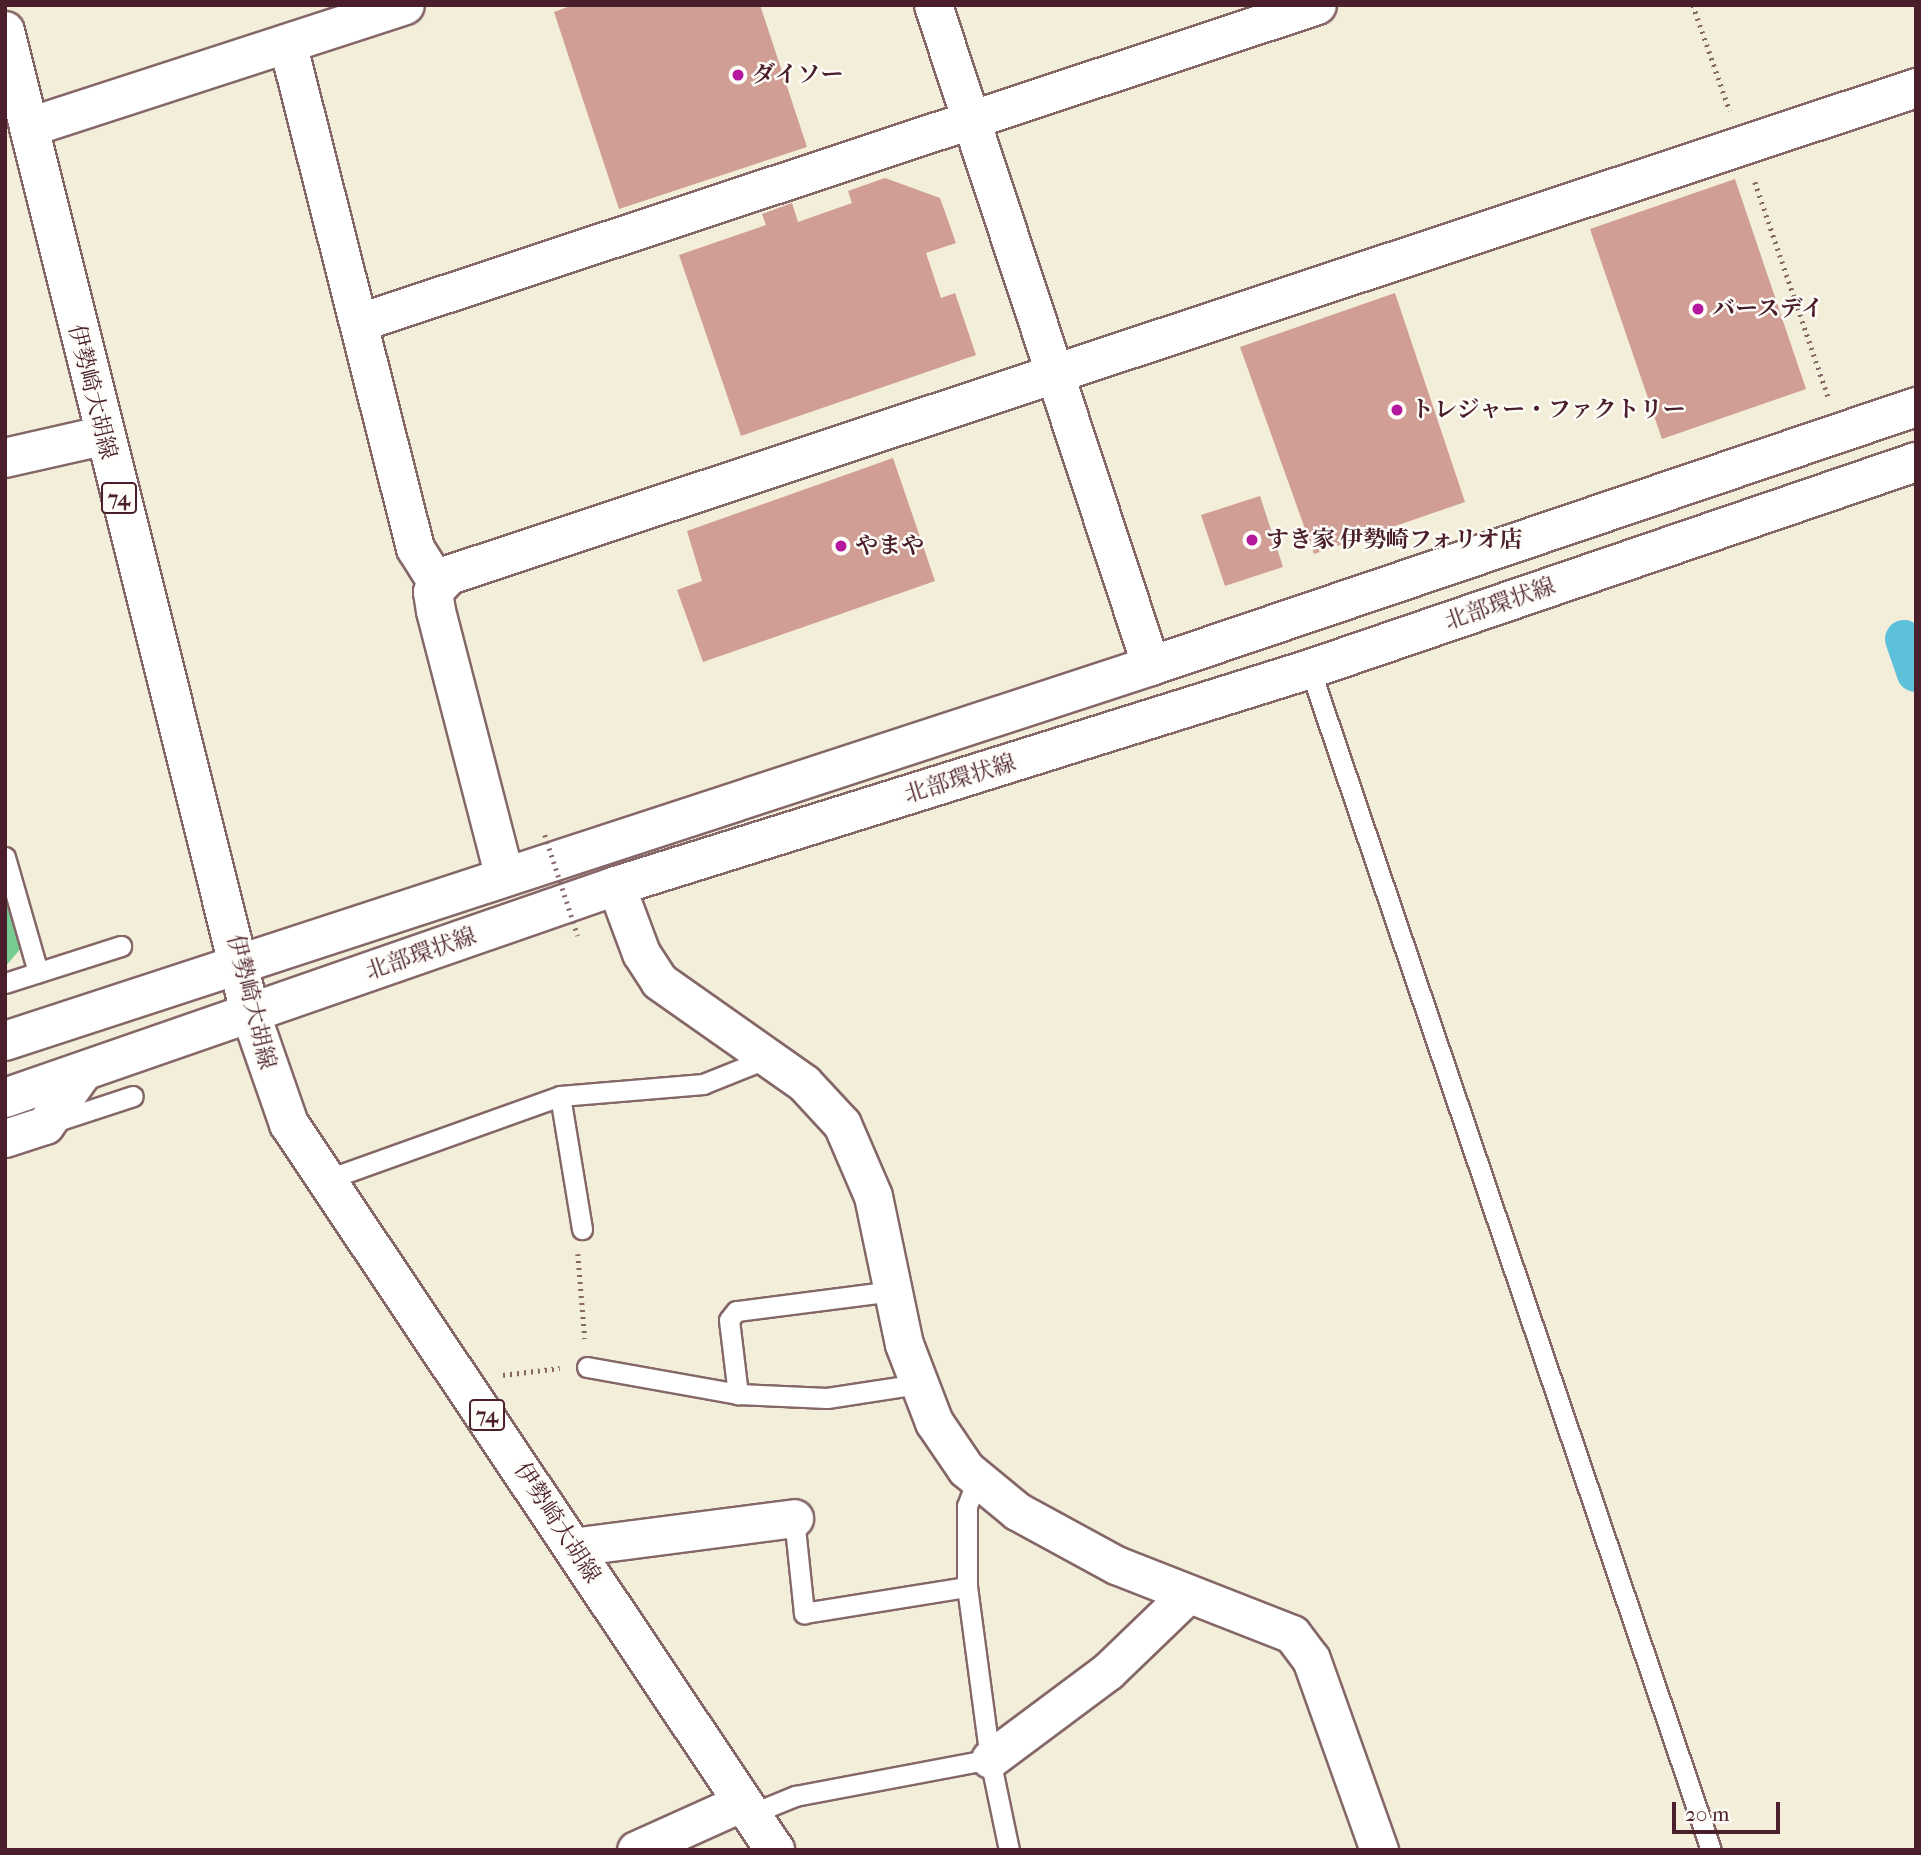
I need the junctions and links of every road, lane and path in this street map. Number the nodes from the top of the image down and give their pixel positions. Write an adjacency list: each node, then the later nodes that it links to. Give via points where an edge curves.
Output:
1 (405, 5): 6 (street)
2 (933, 5): 8 (street)
3 (1317, 5): 8 (street)
4 (1693, 5): 10 (path)
5 (5, 31): 9 (street, 伊勢崎大胡線 / 74)
6 (288, 46): 9 (street); 11 (street)
7 (1916, 88): 10 (street)
8 (970, 120): 11 (street); 12 (street)
9 (30, 127): 15 (street, 伊勢崎大胡線 / 74)
10 (1741, 143): 12 (street); 14 (path)
11 (360, 322): 18 (street, via 415,548)
12 (1057, 374): 18 (street); 19 (street)
13 (1916, 407): 14 (street)
14 (1841, 433): 19 (street)
15 (102, 436): 16 (street); 27 (street, 伊勢崎大胡線 / 74)
16 (5, 458)
17 (1916, 462): 20 (street, 北部環状線)
18 (437, 583): 23 (street, via 436,611)
19 (1151, 666): 23 (street)
20 (1310, 669): 24 (street, 北部環状線); 57 (lane)
21 (545, 835): 25 (path, bridge)
22 (5, 857): 28 (lane)
23 (504, 874): 27 (street)
24 (616, 886): 30 (street, 北部環状線); 32 (street, via 641,953 659,981)
25 (578, 936)
26 (121, 946): 28 (lane)
27 (241, 963): 30 (street, 伊勢崎大胡線 / 74); 31 (street)
28 (38, 972): 29 (lane)
29 (5, 983)
30 (250, 1012): 33 (street, 北部環状線); 39 (street, 伊勢崎大胡線 / 74, via 289,1124)
31 (5, 1041)
32 (768, 1058): 35 (lane, via 703,1084); 41 (street, via 825,1102 854,1146 873,1196)
33 (82, 1073): 36 (street, 北部環状線); 37 (street)
34 (133, 1096): 37 (lane)
35 (560, 1096): 39 (lane); 40 (lane)
36 (5, 1098)
37 (45, 1125): 38 (street)
38 (5, 1138)
39 (331, 1178): 44 (street, 伊勢崎大胡線 / 74)
40 (582, 1229): 42 (path)
41 (893, 1291): 43 (street); 45 (lane, via 736,1311 729,1320)
42 (587, 1367): 44 (path, via 498,1375); 45 (lane)
43 (919, 1384): 45 (lane, via 827,1398); 46 (street, via 944,1439)
44 (472, 1393): 48 (street, 伊勢崎大胡線 / 74)
45 (738, 1394)
46 (977, 1480): 49 (lane, via 967,1506); 50 (street, via 1054,1531)
47 (794, 1518): 48 (street); 49 (lane, via 804,1613)
48 (572, 1547): 52 (street, 伊勢崎大胡線 / 74)
49 (967, 1587): 51 (lane)
50 (1187, 1595): 51 (street, via 1108,1671); 56 (street, via 1276,1624 1305,1646)
51 (990, 1759): 52 (lane); 55 (lane)
52 (747, 1808): 53 (street); 54 (street, 伊勢崎大胡線 / 74)
53 (636, 1850)
54 (775, 1850)
55 (1009, 1850)
56 (1379, 1850)
57 (1711, 1850)

